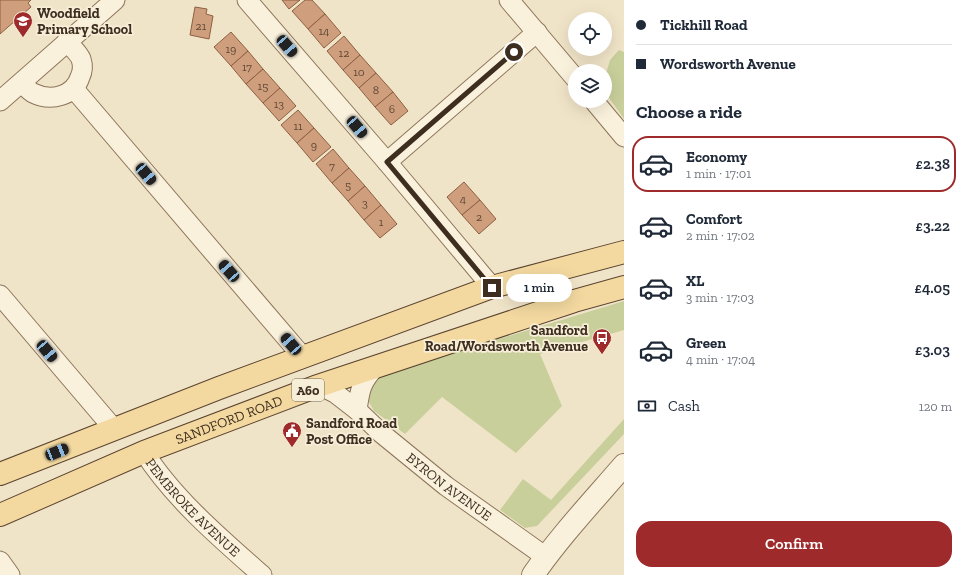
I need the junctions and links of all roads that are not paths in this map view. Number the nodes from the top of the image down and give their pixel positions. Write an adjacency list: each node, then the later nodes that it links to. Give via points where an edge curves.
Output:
1 (115, 0): 5 (street)
2 (247, 0): 12 (street)
3 (509, 0): 4 (street)
4 (537, 32): 6 (street); 12 (street)
5 (67, 41): 7 (street); 8 (street, via 80,58 83,68)
6 (568, 70)
7 (22, 83): 8 (street, via 32,93 44,97 65,95); 9 (street)
8 (74, 89): 17 (street)
9 (0, 101)
10 (600, 108): 11 (street)
11 (624, 137)
12 (387, 162): 15 (street)
13 (624, 252): 15 (main road, A60)
14 (624, 287): 18 (main road, SANDFORD ROAD / A60)
15 (492, 288): 17 (main road, A60)
16 (0, 295): 21 (street)
17 (302, 356): 21 (main road, A60)
18 (376, 366): 19 (main road, SANDFORD ROAD / A60); 20 (street, via 360,389)
19 (315, 387): 20 (street, BYRON AVENUE, via 328,389); 22 (main road, SANDFORD ROAD / A60)
20 (357, 410): 26 (street, BYRON AVENUE, via 446,486)
21 (114, 429): 24 (main road, A60)
22 (144, 452): 25 (main road, SANDFORD ROAD / A60); 29 (street, PEMBROKE AVENUE, via 157,472 183,500)
23 (624, 465): 26 (street)
24 (0, 474)
25 (0, 515)
26 (546, 557): 30 (street)
27 (0, 561): 28 (street)
28 (10, 575)
29 (262, 575)
30 (534, 575)

